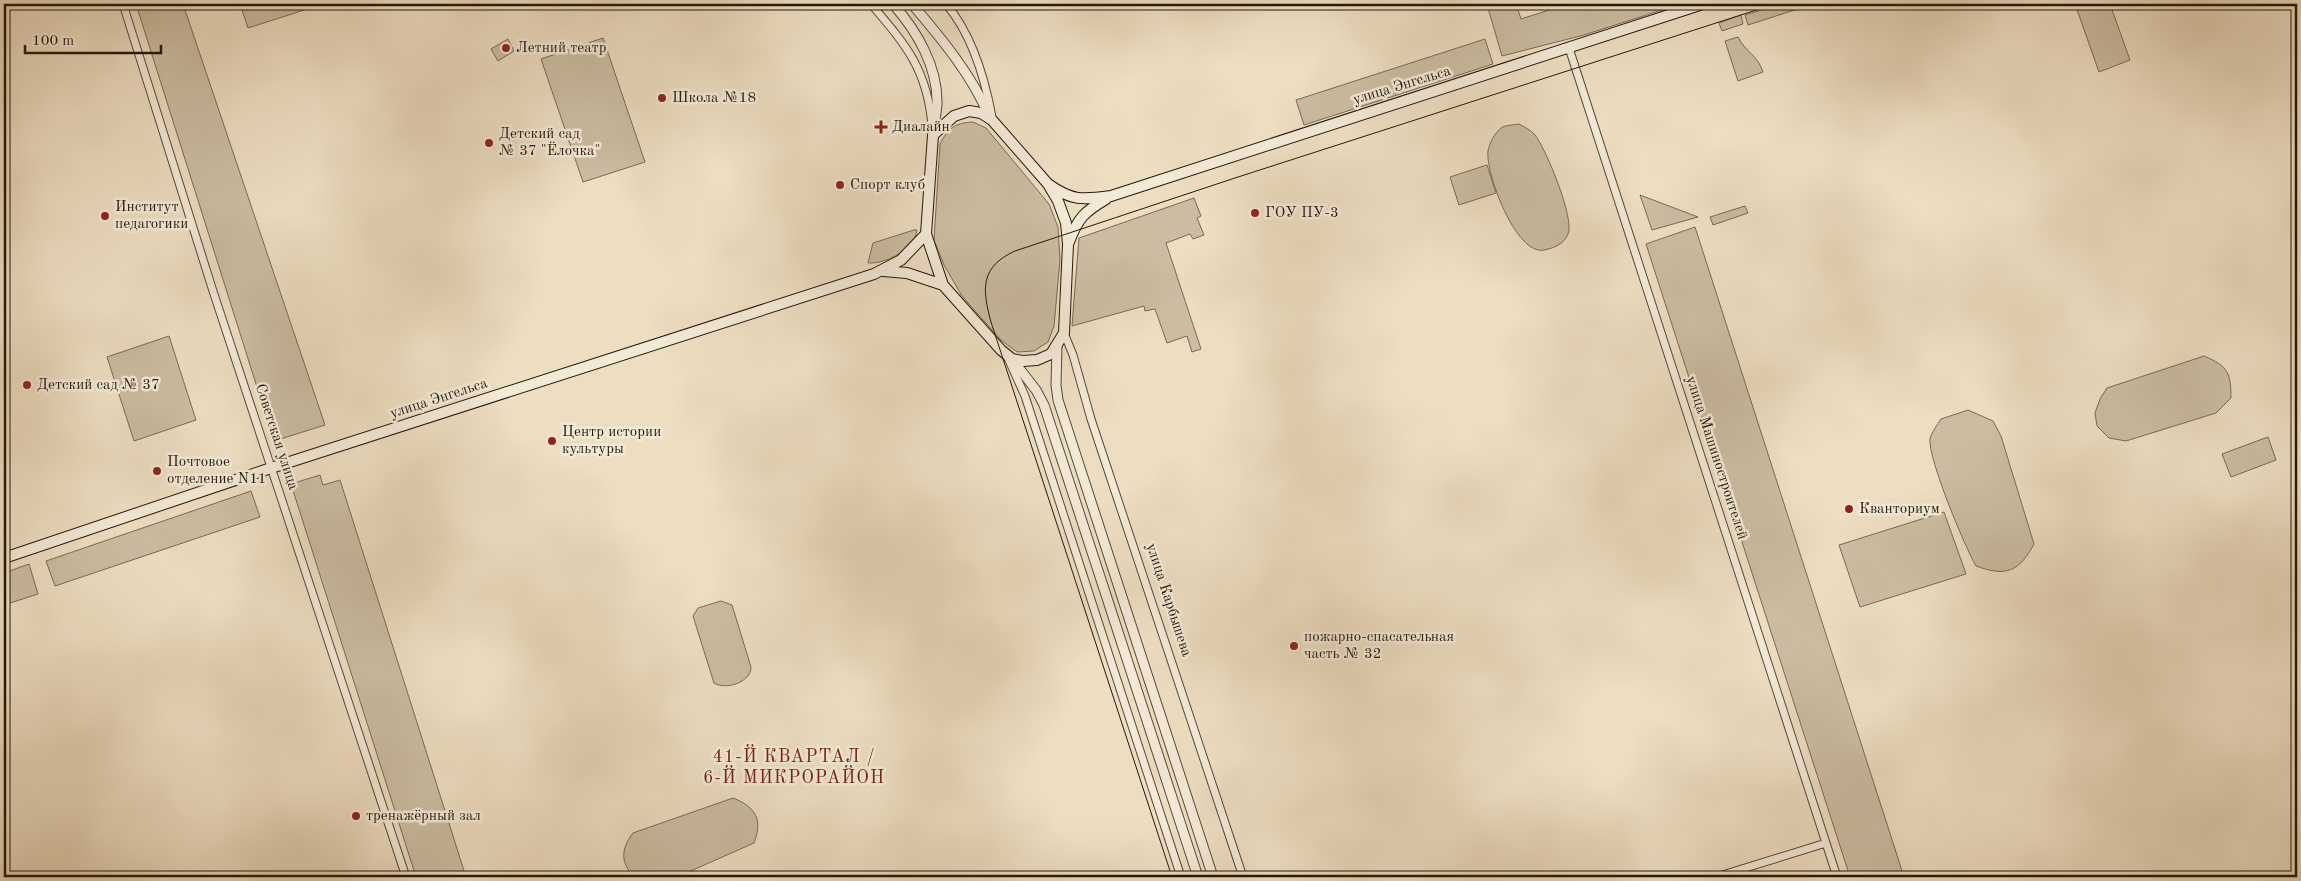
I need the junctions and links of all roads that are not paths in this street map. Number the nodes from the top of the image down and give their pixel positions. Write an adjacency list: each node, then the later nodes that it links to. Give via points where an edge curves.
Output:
1 (123, 4): 19 (street, Советская улица)
2 (871, 4): 9 (street, via 912,55 930,106)
3 (893, 4): 9 (street, via 922,44 932,72 937,103)
4 (912, 4): 8 (street, улица Карбышева, via 937,33 982,98)
5 (946, 4): 8 (street, via 955,14 970,47 988,97)
6 (1703, 4): 7 (main road, улица Энгельса)
7 (1569, 48): 11 (main road, улица Энгельса); 21 (street, улица Машиностроителей)
8 (991, 118): 9 (main road, via 969,111 954,116); 10 (main road, улица Карбышева)
9 (933, 135): 12 (main road)
10 (1048, 184): 11 (main road, улица Энгельса, via 1074,198); 13 (main road, улица Карбышева, via 1066,223)
11 (1111, 196): 13 (main road, улица Энгельса, via 1087,210)
12 (926, 234): 14 (main road, улица Энгельса, via 901,260); 15 (main road)
13 (1068, 244): 16 (main road, улица Карбышева)
14 (883, 271): 15 (main road, улица Энгельса, via 907,273); 19 (main road, улица Энгельса)
15 (943, 285): 18 (main road, via 994,344)
16 (1064, 333): 17 (main road, улица Карбышева); 26 (street, улица Карбышева)
17 (1057, 346): 18 (main road, улица Карбышева, via 1051,354 1037,360 1023,361); 25 (street, улица Карбышева, via 1058,400)
18 (1009, 356): 23 (street, via 1025,396); 24 (street, via 1044,405)
19 (271, 468): 20 (main road, улица Энгельса); 22 (street, Советская улица)
20 (4, 558)
21 (1826, 843): 27 (street); 28 (street, улица Машиностроителей)
22 (406, 877)
23 (1181, 877)
24 (1198, 877)
25 (1213, 877)
26 (1243, 877)
27 (1716, 877)
28 (1838, 877)

